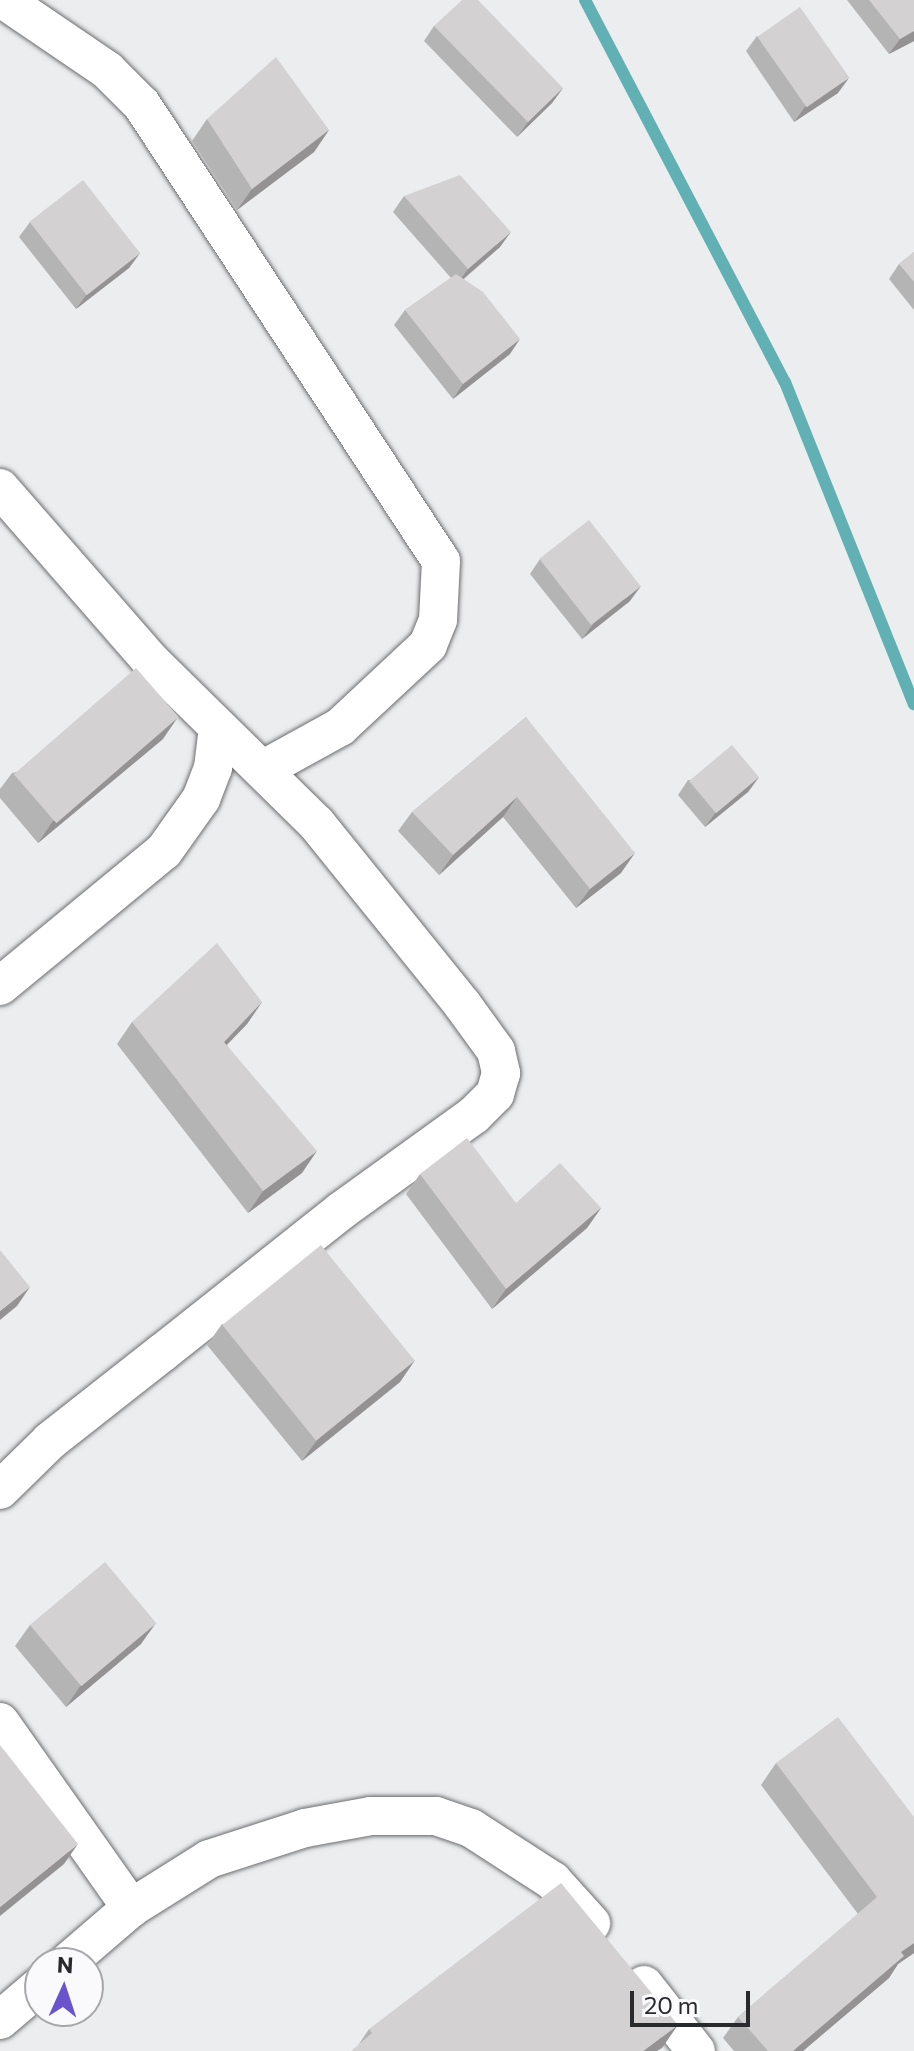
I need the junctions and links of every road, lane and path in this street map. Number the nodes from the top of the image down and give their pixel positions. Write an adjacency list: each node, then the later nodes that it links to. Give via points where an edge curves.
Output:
1 (4, 0): 4 (street, via 107,70 142,105 441,561 438,620 428,645 340,727)
2 (0, 488): 3 (street, via 151,661)
3 (218, 727): 4 (street); 5 (street, via 213,768 201,799 164,851)
4 (264, 769): 6 (street, via 316,823 496,1051 501,1073 495,1094 50,1441)
5 (0, 986)
6 (0, 1490)
7 (0, 1722): 8 (street)
8 (131, 1908): 9 (street); 12 (street, via 209,1859 305,1828 371,1816 436,1816 471,1828 553,1881)
9 (86, 1947)
10 (24, 2000): 11 (street)
11 (0, 2020)
12 (696, 2051)

